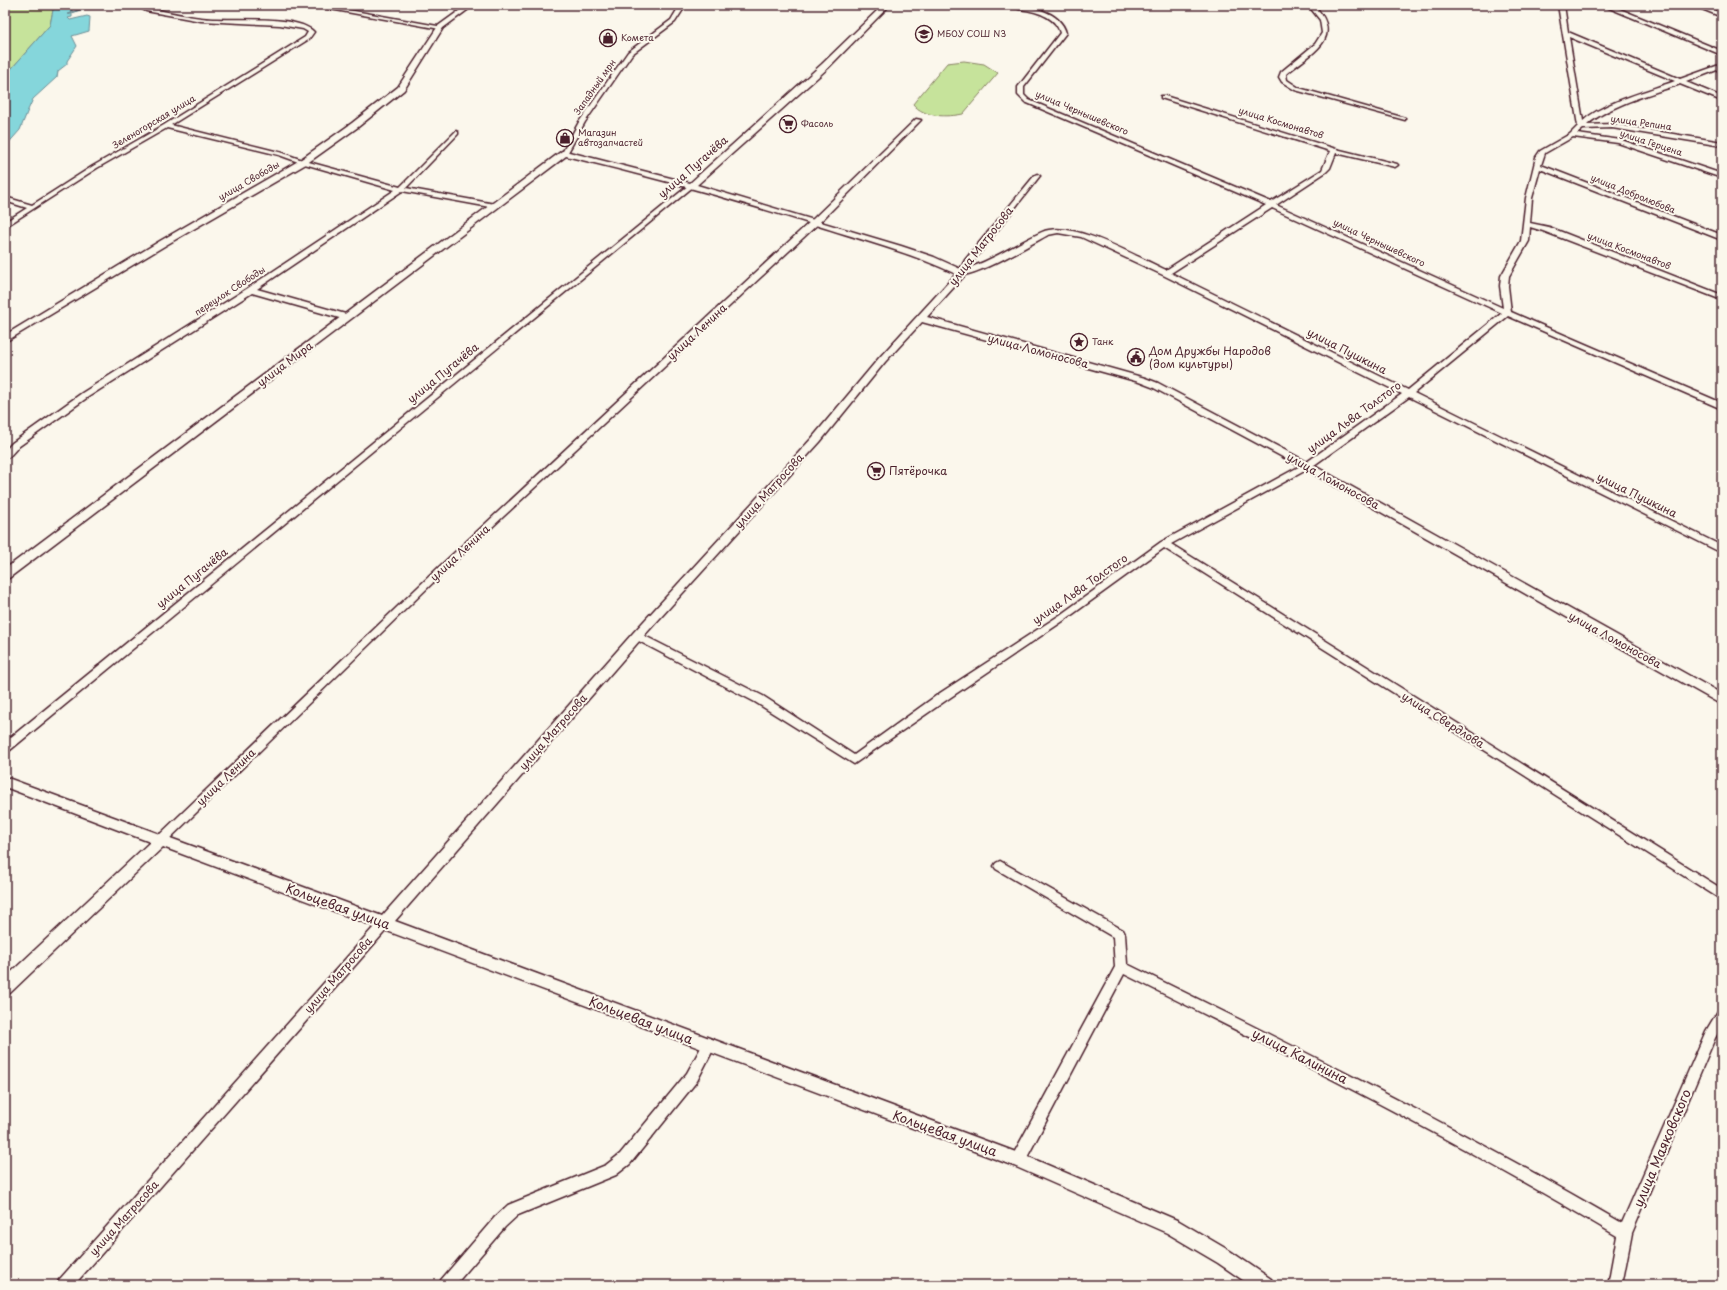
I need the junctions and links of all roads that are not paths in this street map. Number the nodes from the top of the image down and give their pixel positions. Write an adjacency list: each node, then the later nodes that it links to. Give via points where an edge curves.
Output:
1 (138, 5): 23 (street, Зеленогорская улица, via 148,10 211,21 290,24 303,27 310,32 307,38)
2 (310, 5): 14 (street)
3 (471, 5): 14 (street, улица Свободы)
4 (683, 5): 29 (street, Западный мрн, via 673,21 630,53 582,122)
5 (887, 5): 35 (street, улица Пугачёва, via 825,66)
6 (1006, 5): 12 (street)
7 (1029, 5): 12 (street)
8 (1311, 5): 21 (street, via 1320,13 1325,27 1323,39 1283,73 1284,81 1298,89)
9 (1561, 5): 15 (street)
10 (1605, 5): 16 (street)
11 (1695, 5): 13 (street)
12 (1015, 6): 38 (street, улица Чернышевского, via 1048,15 1059,22 1063,29 1063,33 1022,87 1021,95 1027,101)
13 (1722, 16)
14 (440, 27): 30 (street, улица Свободы, via 401,88)
15 (1565, 33): 18 (street); 24 (street)
16 (1722, 53)
17 (1722, 66): 18 (street)
18 (1680, 81): 20 (street); 24 (street, via 1594,115)
19 (1163, 97): 28 (street, улица Космонавтов)
20 (1722, 99)
21 (1403, 119)
22 (918, 120): 41 (street, улица Ленина)
23 (166, 126): 30 (street, via 267,150); 40 (street, Зеленогорская улица)
24 (1581, 127): 26 (street); 27 (street, улица Репина, via 1612,126)
25 (456, 133): 36 (street, переулок Свободы)
26 (1572, 135): 32 (street, via 1542,152); 34 (street, улица Герцена, via 1619,141)
27 (1722, 144)
28 (1334, 150): 31 (street, улица Космонавтов); 38 (street, via 1328,168)
29 (565, 153): 35 (street, via 634,169); 39 (street, улица Мира)
30 (303, 162): 36 (street); 52 (street, улица Свободы)
31 (1395, 165)
32 (1538, 166): 42 (street, via 1529,198); 44 (street, улица Добролюбова)
33 (1037, 176): 45 (street, улица Матросова)
34 (1722, 176)
35 (691, 186): 41 (street); 62 (street, улица Пугачёва)
36 (400, 188): 39 (street); 47 (street, переулок Свободы)
37 (5, 199): 40 (street)
38 (1271, 205): 46 (street); 49 (street, улица Чернышевского)
39 (495, 206): 50 (street, улица Мира)
40 (33, 207): 43 (street, Зеленогорская улица)
41 (815, 222): 45 (street, via 933,259); 64 (street, улица Ленина, via 443,568)
42 (1527, 224): 48 (street, улица Космонавтов); 49 (street, via 1525,241 1505,276)
43 (5, 226)
44 (1722, 238)
45 (962, 273): 46 (street, улица Пушкина, via 983,266 1052,231 1068,231 1083,235); 51 (street, улица Матросова)
46 (1166, 273): 53 (street, улица Пушкина)
47 (251, 290): 50 (street); 55 (street, переулок Свободы, via 84,395 15,445)
48 (1722, 298)
49 (1508, 313): 53 (street, улица Льва Толстого); 54 (street, улица Чернышевского)
50 (346, 317): 59 (street, улица Мира)
51 (920, 318): 56 (street, улица Ломоносова, via 1142,380); 60 (street, улица Матросова, via 816,440)
52 (5, 339)
53 (1408, 394): 56 (street, улица Льва Толстого); 58 (street, улица Пушкина)
54 (1722, 406)
55 (6, 455)
56 (1307, 466): 57 (street, улица Льва Толстого); 61 (street, улица Ломоносова)
57 (1164, 544): 60 (street, улица Льва Толстого, via 1063,617 854,760 759,699); 66 (street, улица Свердлова)
58 (1722, 550)
59 (5, 575)
60 (637, 636): 67 (street, улица Матросова)
61 (1722, 700)
62 (5, 748)
63 (5, 782): 64 (street, Кольцевая улица)
64 (160, 841): 67 (street, Кольцевая улица); 69 (street, улица Ленина)
65 (1000, 866): 68 (street, via 1119,934)
66 (1722, 895)
67 (385, 923): 71 (street, Кольцевая улица); 74 (street, улица Матросова)
68 (1121, 967): 72 (street); 73 (street, улица Калинина, via 1413,1112 1559,1193)
69 (5, 988)
70 (1722, 1015): 73 (street, улица Маяковского, via 1710,1036)
71 (709, 1046): 72 (street, Кольцевая улица); 75 (street, via 692,1077 625,1159 611,1170 513,1210)
72 (1018, 1160): 76 (street, Кольцевая улица, via 1173,1227)
73 (1625, 1233): 77 (street, улица Маяковского)
74 (64, 1285)
75 (446, 1285)
76 (1265, 1285)
77 (1615, 1285)

